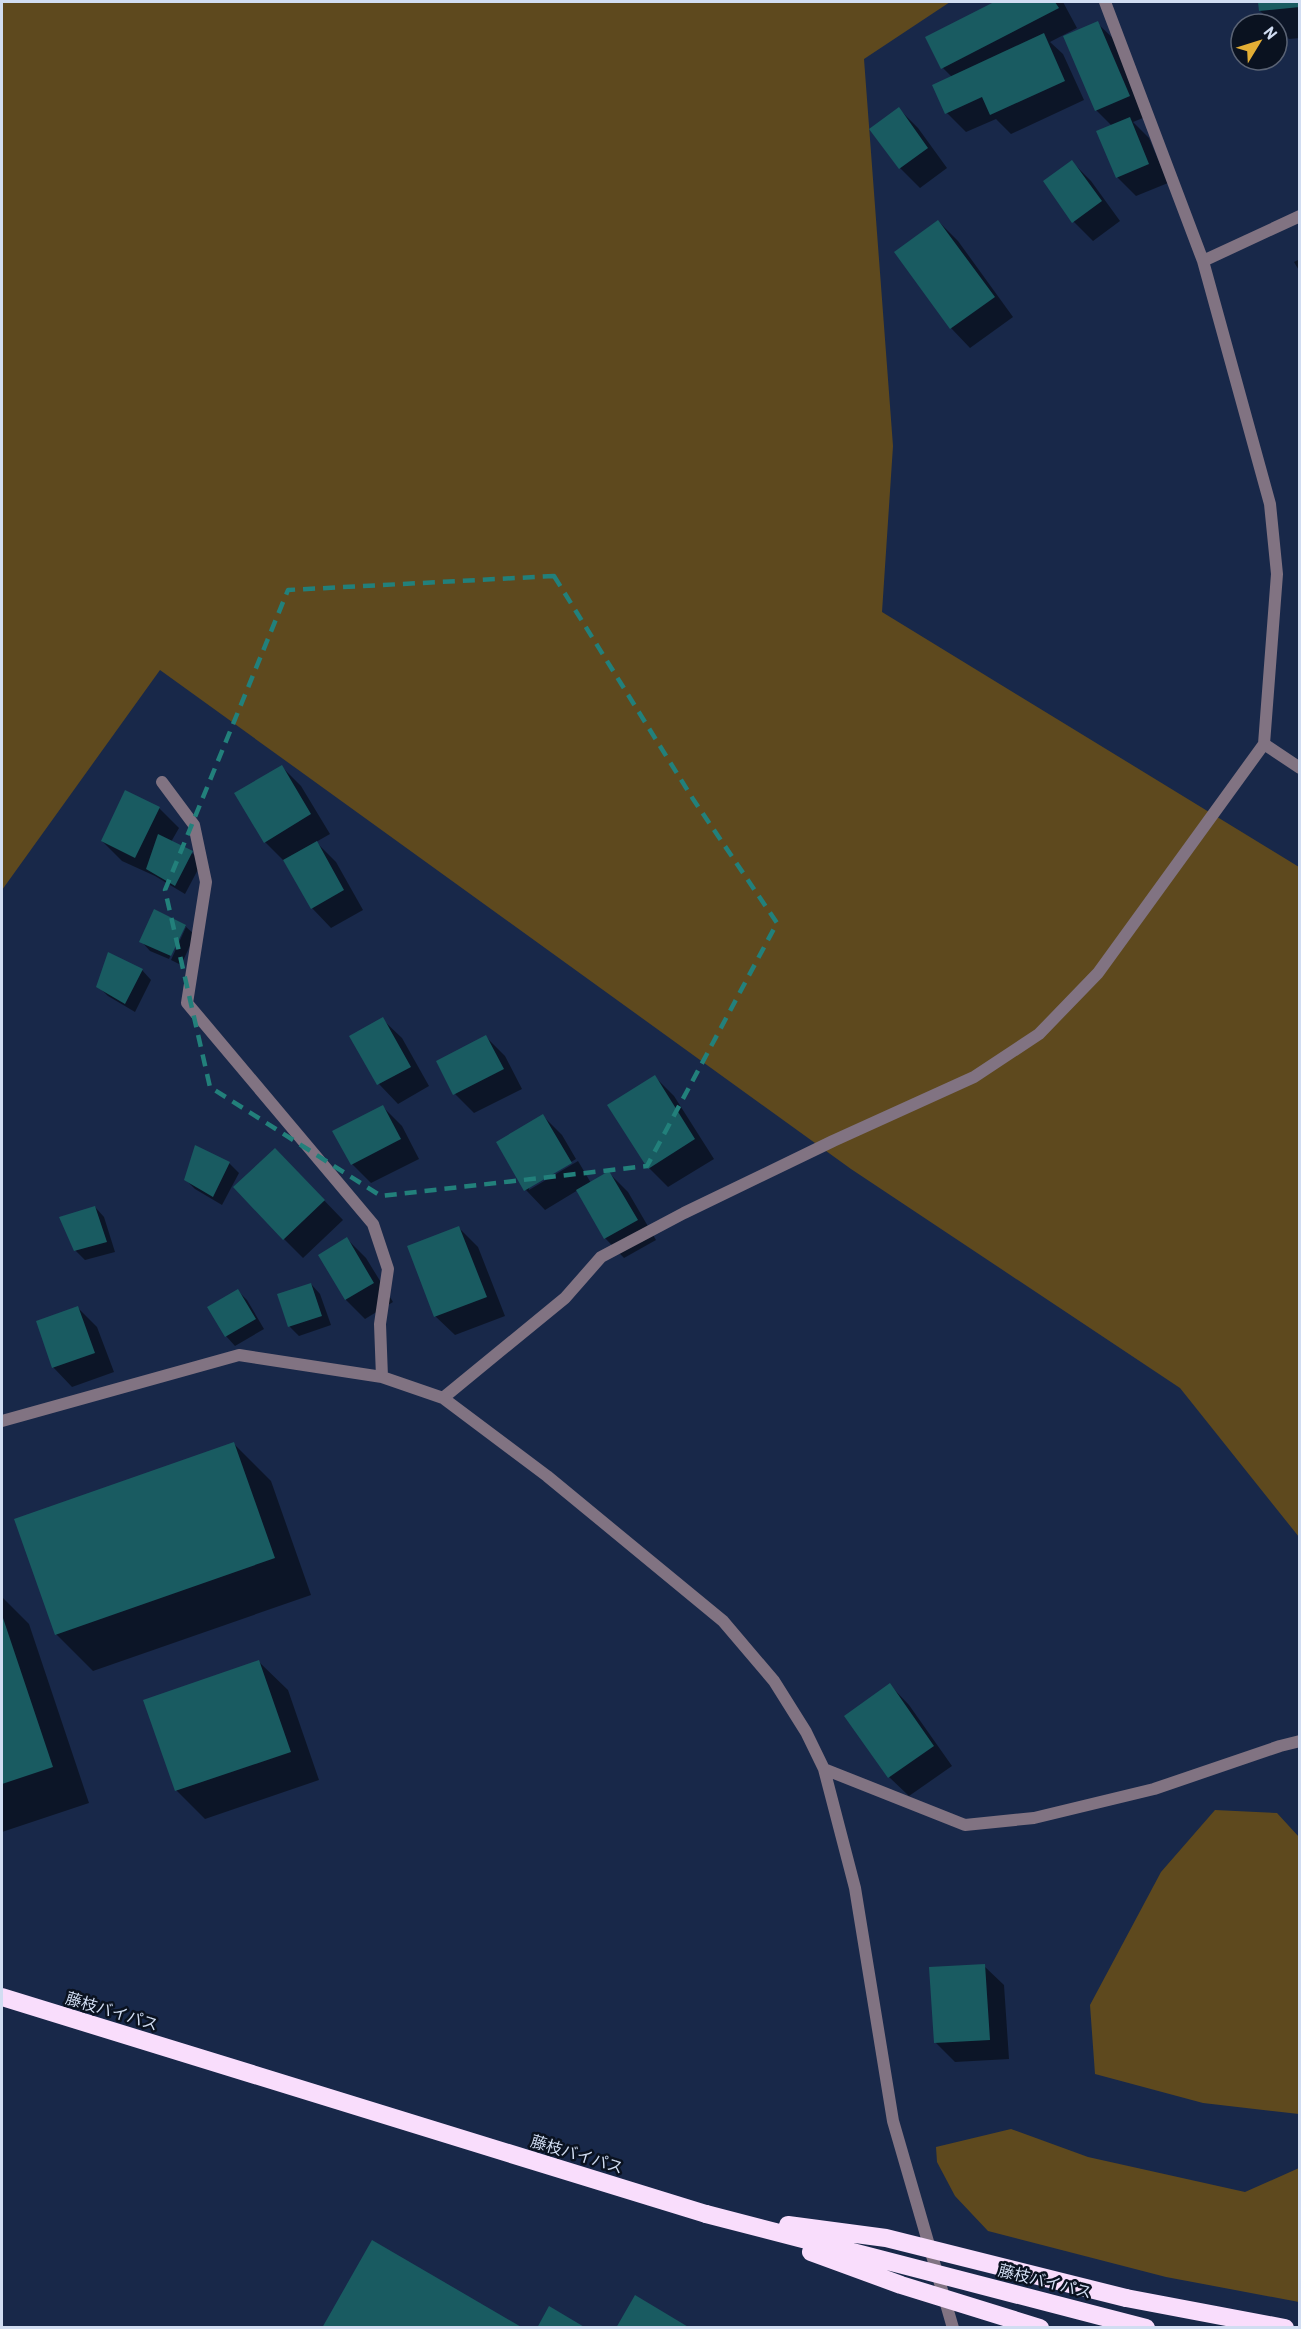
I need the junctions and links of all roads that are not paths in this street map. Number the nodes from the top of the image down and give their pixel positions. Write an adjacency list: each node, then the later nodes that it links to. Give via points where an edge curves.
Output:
1 (1105, 2): 3 (street)
2 (1299, 216): 3 (street)
3 (1203, 261): 4 (street, via 1270,504 1277,574)
4 (1264, 744): 5 (street); 8 (street, via 1098,973 1039,1034 974,1077 726,1192 601,1257 565,1298)
5 (1299, 768)
6 (162, 782): 7 (street, via 194,825 206,882 187,1003 373,1224 388,1269 380,1324)
7 (382, 1377): 8 (street); 9 (street, via 239,1356)
8 (443, 1398): 11 (street, via 547,1476 723,1621 774,1681)
9 (2, 1421)
10 (1299, 1741): 11 (street, via 1154,1789 1034,1818 965,1825)
11 (824, 1769): 14 (street, via 855,1888 893,2121)
12 (2, 1996): 13 (highway, 藤枝バイパス)
13 (706, 2214): 15 (highway, bridge, via 901,2284); 16 (highway, 藤枝バイパス, bridge); 17 (highway, bridge, via 886,2238 1126,2298)
14 (953, 2328)
15 (1040, 2328)
16 (1146, 2328)
17 (1285, 2328)

